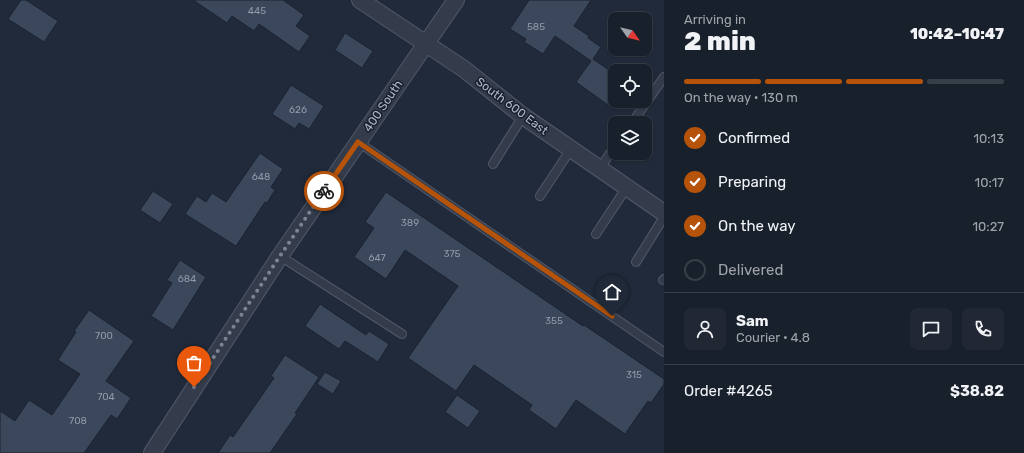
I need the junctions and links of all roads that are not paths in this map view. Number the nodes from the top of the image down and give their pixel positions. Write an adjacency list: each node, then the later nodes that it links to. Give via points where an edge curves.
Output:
1 (360, 0): 3 (street, South 600 East)
2 (456, 0): 3 (street, 400 South)
3 (426, 43): 5 (street, South 600 East, via 464,69); 7 (street, 400 South)
4 (664, 77): 6 (lane)
5 (523, 116): 8 (street, South 600 East); 10 (lane)
6 (637, 116)
7 (358, 142): 17 (street, 400 South); 20 (lane)
8 (572, 149): 11 (street, South 600 East); 13 (lane)
9 (608, 156): 11 (lane)
10 (493, 164)
11 (600, 168): 12 (street, South 600 East)
12 (627, 187): 14 (street, South 600 East); 16 (lane)
13 (540, 196)
14 (664, 213)
15 (664, 217): 18 (lane)
16 (596, 234)
17 (280, 256): 19 (lane); 21 (street, 400 South)
18 (636, 262)
19 (402, 334)
20 (664, 352)
21 (152, 453)

